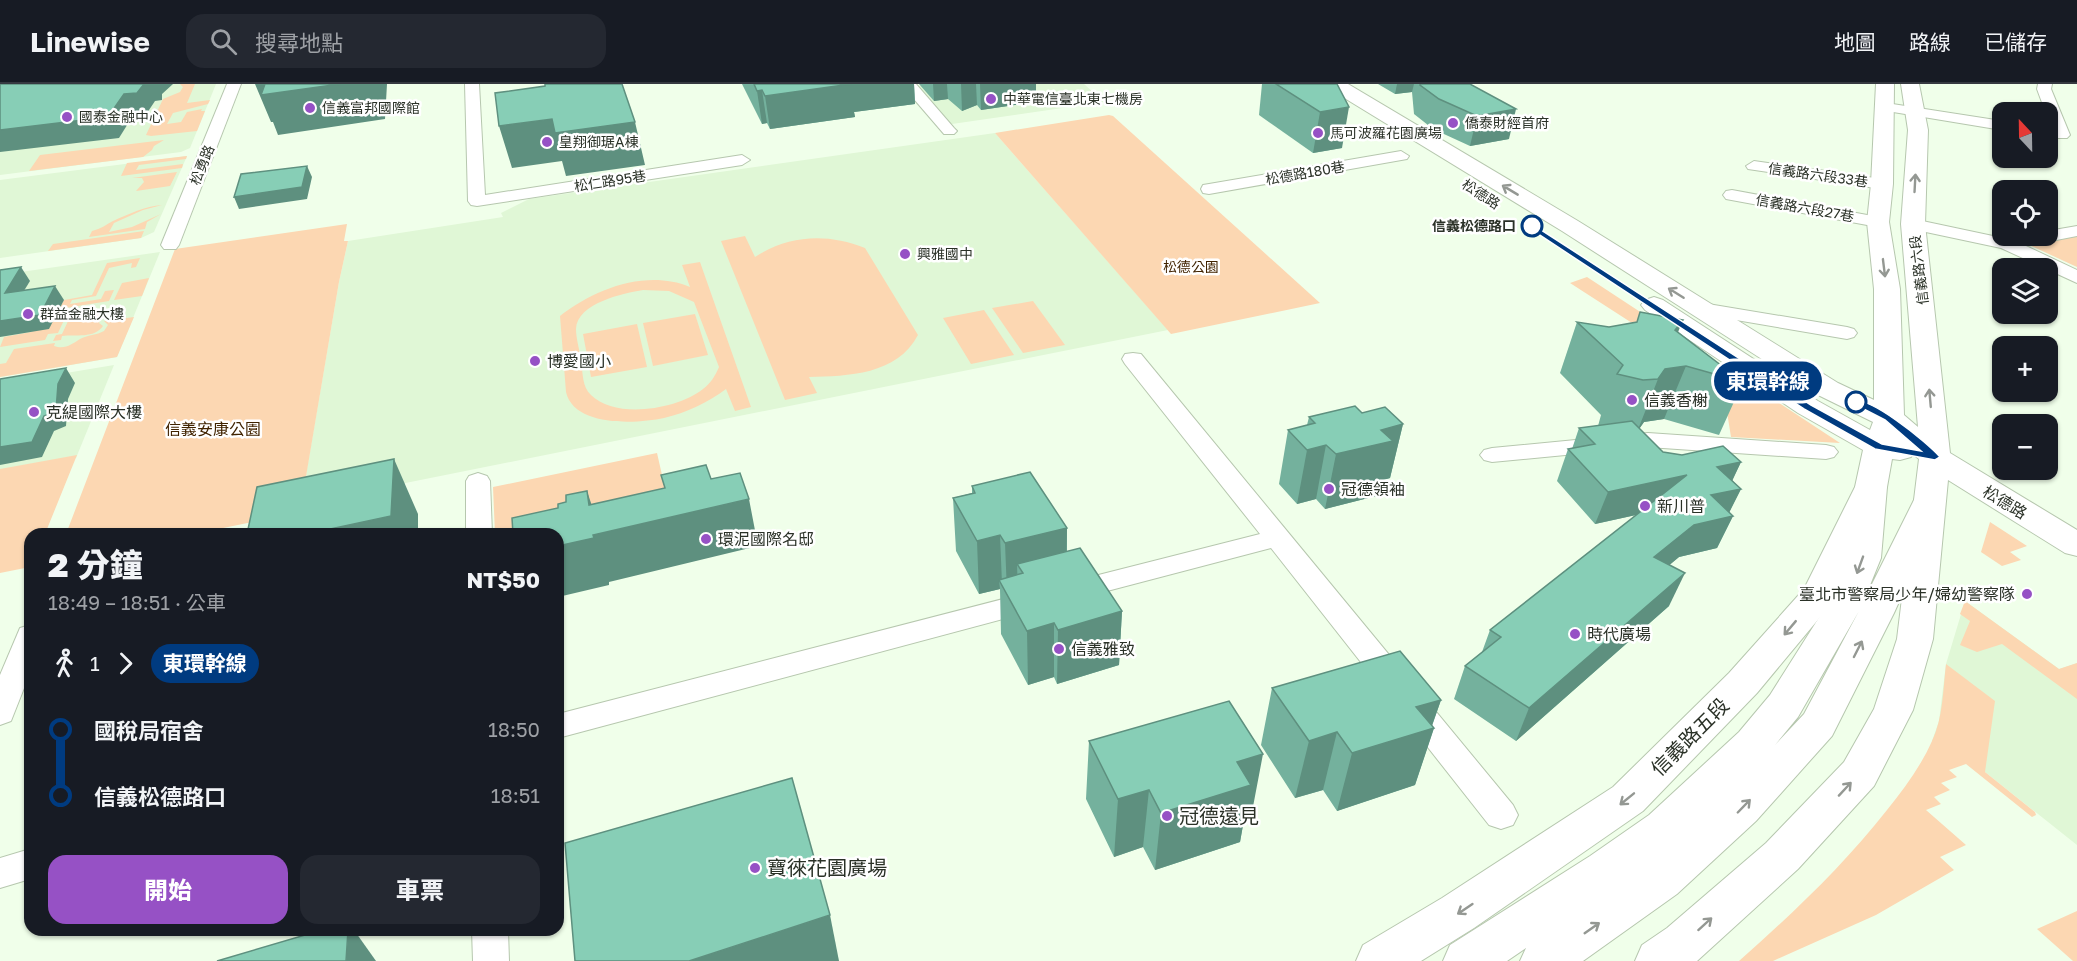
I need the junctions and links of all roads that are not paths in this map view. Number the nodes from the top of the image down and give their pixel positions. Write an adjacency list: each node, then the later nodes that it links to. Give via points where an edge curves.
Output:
1 (234, 84): 23 (street, 松勇路)
2 (472, 84): 13 (street, 松仁路95巷, via 477,201)
3 (908, 84): 10 (street)
4 (1910, 84): 8 (main road, 信義路六段)
5 (2045, 84): 11 (street)
6 (1325, 86): 26 (main road, 松德路, one-way to 6, via 1570,226); 29 (main road, 松德路)
7 (1886, 95): 8 (street); 15 (main road)
8 (1915, 112): 9 (street); 19 (main road, 信義路六段, one-way to 8, via 1918,130)
9 (1992, 124)
10 (948, 131)
11 (2062, 135)
12 (1401, 156): 16 (street, 松德路180巷)
13 (742, 160)
14 (1754, 166): 15 (street, 信義路六段33巷)
15 (1882, 184): 18 (main road)
16 (1209, 189)
17 (1732, 195): 18 (street, 信義路六段27巷)
18 (1878, 222): 29 (main road, one-way to 29, via 1887,289)
19 (1913, 224): 22 (street); 32 (main road, 信義路六段, one-way to 19)
20 (2077, 231): 21 (street)
21 (2058, 235)
22 (1992, 241)
23 (170, 246)
24 (2011, 246): 25 (street)
25 (2077, 277)
26 (1702, 309): 27 (street); 29 (main road, 松德路, via 1828,389)
27 (1847, 333)
28 (1133, 359): 36 (street)
29 (1879, 451): 32 (main road, 松德路); 45 (main road, one-way to 45, via 1864,558 1844,606 1784,706 1753,743 1664,828); 47 (main road, 信義路五段, one-way to 47, via 1818,595 1743,684 1628,799)
30 (1826, 452): 31 (street, via 1648,440)
31 (1492, 455)
32 (1935, 457): 34 (main road); 37 (main road, 松德路)
33 (478, 481): 35 (street)
34 (1929, 499): 48 (main road, one-way to 34, via 1661,880 1741,809 1818,725); 49 (main road, one-way to 34, via 1782,856 1859,774 1893,710 1914,639)
35 (479, 528)
36 (1277, 537): 40 (street); 41 (street)
37 (2077, 545)
38 (24, 651): 39 (street)
39 (0, 713)
40 (564, 724)
41 (1501, 815)
42 (24, 866): 43 (street)
43 (0, 873)
44 (490, 936): 46 (street)
45 (1478, 954)
46 (491, 961)
47 (1380, 961)
48 (1544, 961)
49 (1659, 961)

